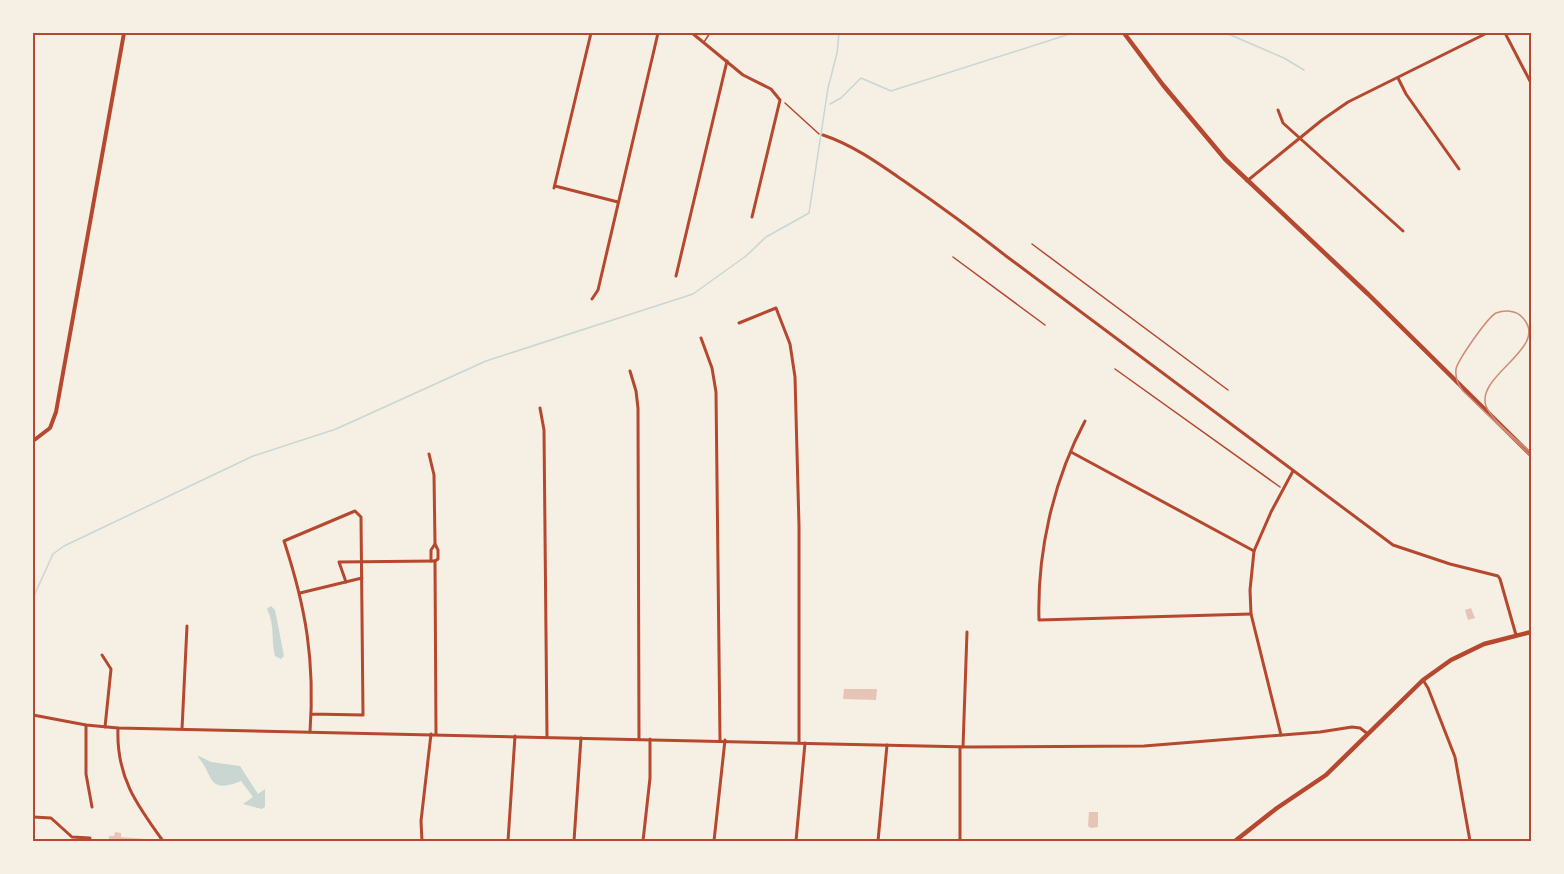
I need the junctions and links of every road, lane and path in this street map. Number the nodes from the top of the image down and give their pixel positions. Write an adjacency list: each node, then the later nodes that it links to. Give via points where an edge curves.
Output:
1 (124, 33): 34 (street, via 54,421 47,432)
2 (591, 33): 19 (street, via 554,187)
3 (658, 33): 19 (street)
4 (692, 33): 9 (street)
5 (710, 33): 9 (lane)
6 (1124, 33): 18 (main road, via 1168,92)
7 (1486, 33): 11 (street)
8 (1505, 33): 12 (street)
9 (703, 42): 10 (street)
10 (727, 62): 13 (street, via 771,89); 24 (street)
11 (1398, 78): 16 (street, via 1348,102); 17 (street)
12 (1531, 82)
13 (780, 100): 15 (path); 20 (street)
14 (1278, 110): 16 (street, via 1283,123)
15 (820, 134): 38 (street, via 840,140 877,162 958,218)
16 (1299, 139): 18 (street); 21 (street)
17 (1459, 169)
18 (1247, 181): 37 (main road)
19 (618, 202): 25 (street, via 598,290)
20 (752, 217)
21 (1403, 231)
22 (1032, 244): 31 (path)
23 (953, 257): 27 (path)
24 (676, 276)
25 (592, 299)
26 (739, 323): 71 (street, via 776,308 790,344 795,377)
27 (1045, 325)
28 (701, 338): 70 (street, via 716,392)
29 (1115, 369): 39 (path)
30 (630, 371): 68 (street, via 638,408)
31 (1228, 390)
32 (540, 408): 66 (street, via 544,430)
33 (1085, 421): 35 (street)
34 (33, 441)
35 (1070, 452): 41 (street); 47 (street, via 1043,553 1039,621)
36 (429, 454): 40 (street, via 434,475)
37 (1531, 454)
38 (1293, 471): 39 (street); 51 (street, via 1394,545 1498,576)
39 (1282, 489): 41 (street)
40 (435, 544): 43 (street, via 431,550); 43 (street, via 438,559)
41 (1254, 551): 47 (street)
42 (362, 561): 43 (street); 44 (street); 45 (street, via 339,562); 46 (street, via 361,517 355,511 284,541)
43 (433, 561): 62 (street)
44 (362, 578): 45 (street); 54 (street, via 363,715)
45 (346, 582): 46 (street)
46 (300, 593): 54 (street, via 310,648)
47 (1251, 614): 64 (street)
48 (187, 626): 59 (street)
49 (1531, 632): 51 (main road)
50 (967, 633): 74 (street)
51 (1516, 635): 53 (main road, via 1462,654)
52 (102, 655): 57 (street, via 111,669)
53 (1423, 680): 63 (main road); 88 (street, via 1450,742)
54 (311, 714): 60 (street)
55 (33, 715): 56 (street)
56 (86, 725): 57 (street); 75 (street, via 85,754)
57 (105, 727): 58 (street)
58 (118, 728): 59 (street); 78 (street, via 127,785)
59 (182, 729): 60 (street)
60 (310, 732): 61 (street)
61 (431, 734): 62 (street); 79 (street)
62 (436, 734): 65 (street)
63 (1368, 734): 64 (street, via 1352,727); 87 (main road, via 1326,775)
64 (1281, 735): 74 (street, via 1144,746)
65 (515, 736): 66 (street); 80 (street)
66 (547, 737): 67 (street)
67 (581, 738): 68 (street); 81 (street)
68 (639, 739): 69 (street)
69 (650, 739): 70 (street); 82 (street)
70 (723, 740): 71 (street); 83 (street)
71 (798, 742): 72 (street)
72 (805, 743): 73 (street); 84 (street)
73 (887, 745): 74 (street); 85 (street)
74 (962, 747): 86 (street)
75 (92, 807)
76 (33, 817): 77 (street, via 51,818 72,837)
77 (90, 838)
78 (163, 841)
79 (422, 841)
80 (508, 841)
81 (574, 841)
82 (643, 841)
83 (714, 841)
84 (796, 841)
85 (878, 841)
86 (960, 841)
87 (1235, 841)
88 (1470, 841)

